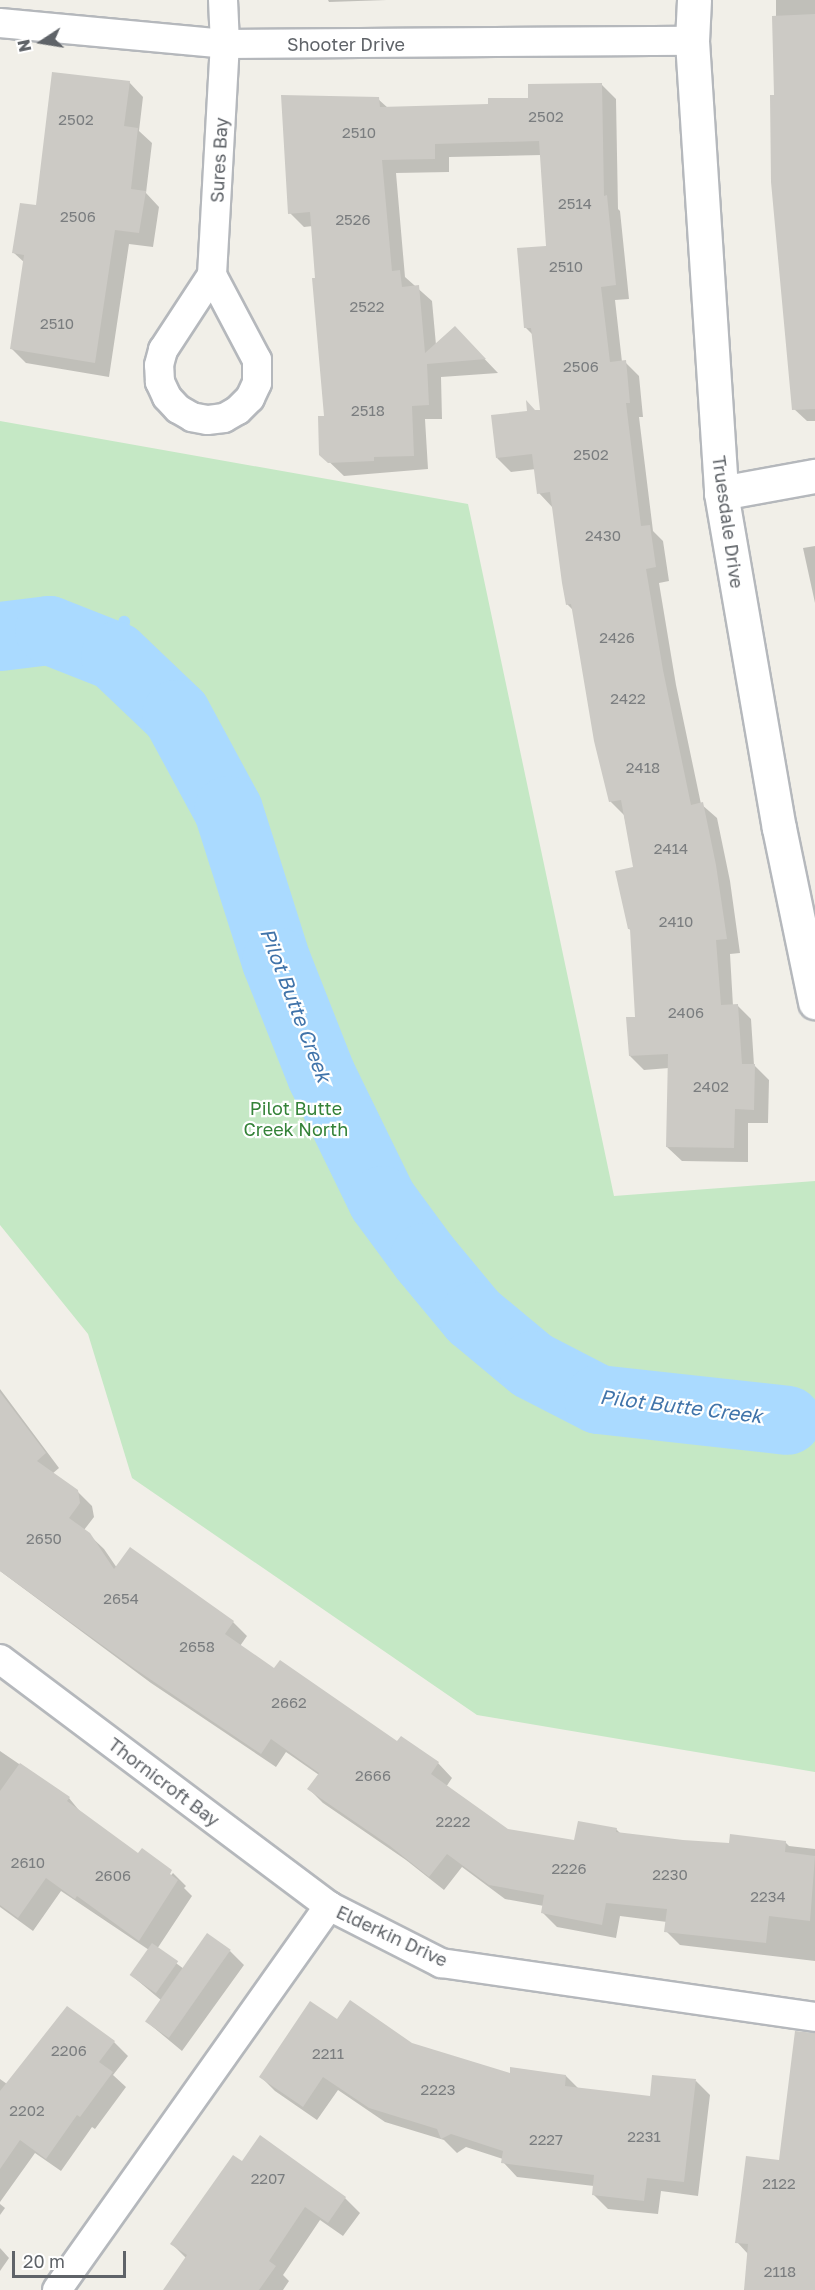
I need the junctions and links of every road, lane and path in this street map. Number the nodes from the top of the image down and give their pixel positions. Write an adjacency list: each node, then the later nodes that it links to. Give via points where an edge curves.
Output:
1 (223, 0): 5 (street, Sures Bay)
2 (694, 0): 4 (street, Truesdale Drive)
3 (0, 23): 5 (street, Shooter Drive)
4 (692, 41): 5 (street, Shooter Drive); 8 (street, Truesdale Drive)
5 (225, 44): 6 (street, Sures Bay)
6 (212, 275): 6 (street, Sures Bay, via 163,350 159,365 160,382 167,397 178,409 207,420 224,418 238,410 257,383 257,360)
7 (815, 476): 8 (street)
8 (721, 493): 9 (street, Truesdale Drive, via 779,828)
9 (815, 1002)
10 (0, 1659): 11 (street, Thornicroft Bay)
11 (329, 1906): 12 (street, Elderkin Drive, via 441,1963); 13 (street, Elderkin Drive)
12 (815, 2017)
13 (57, 2290)

